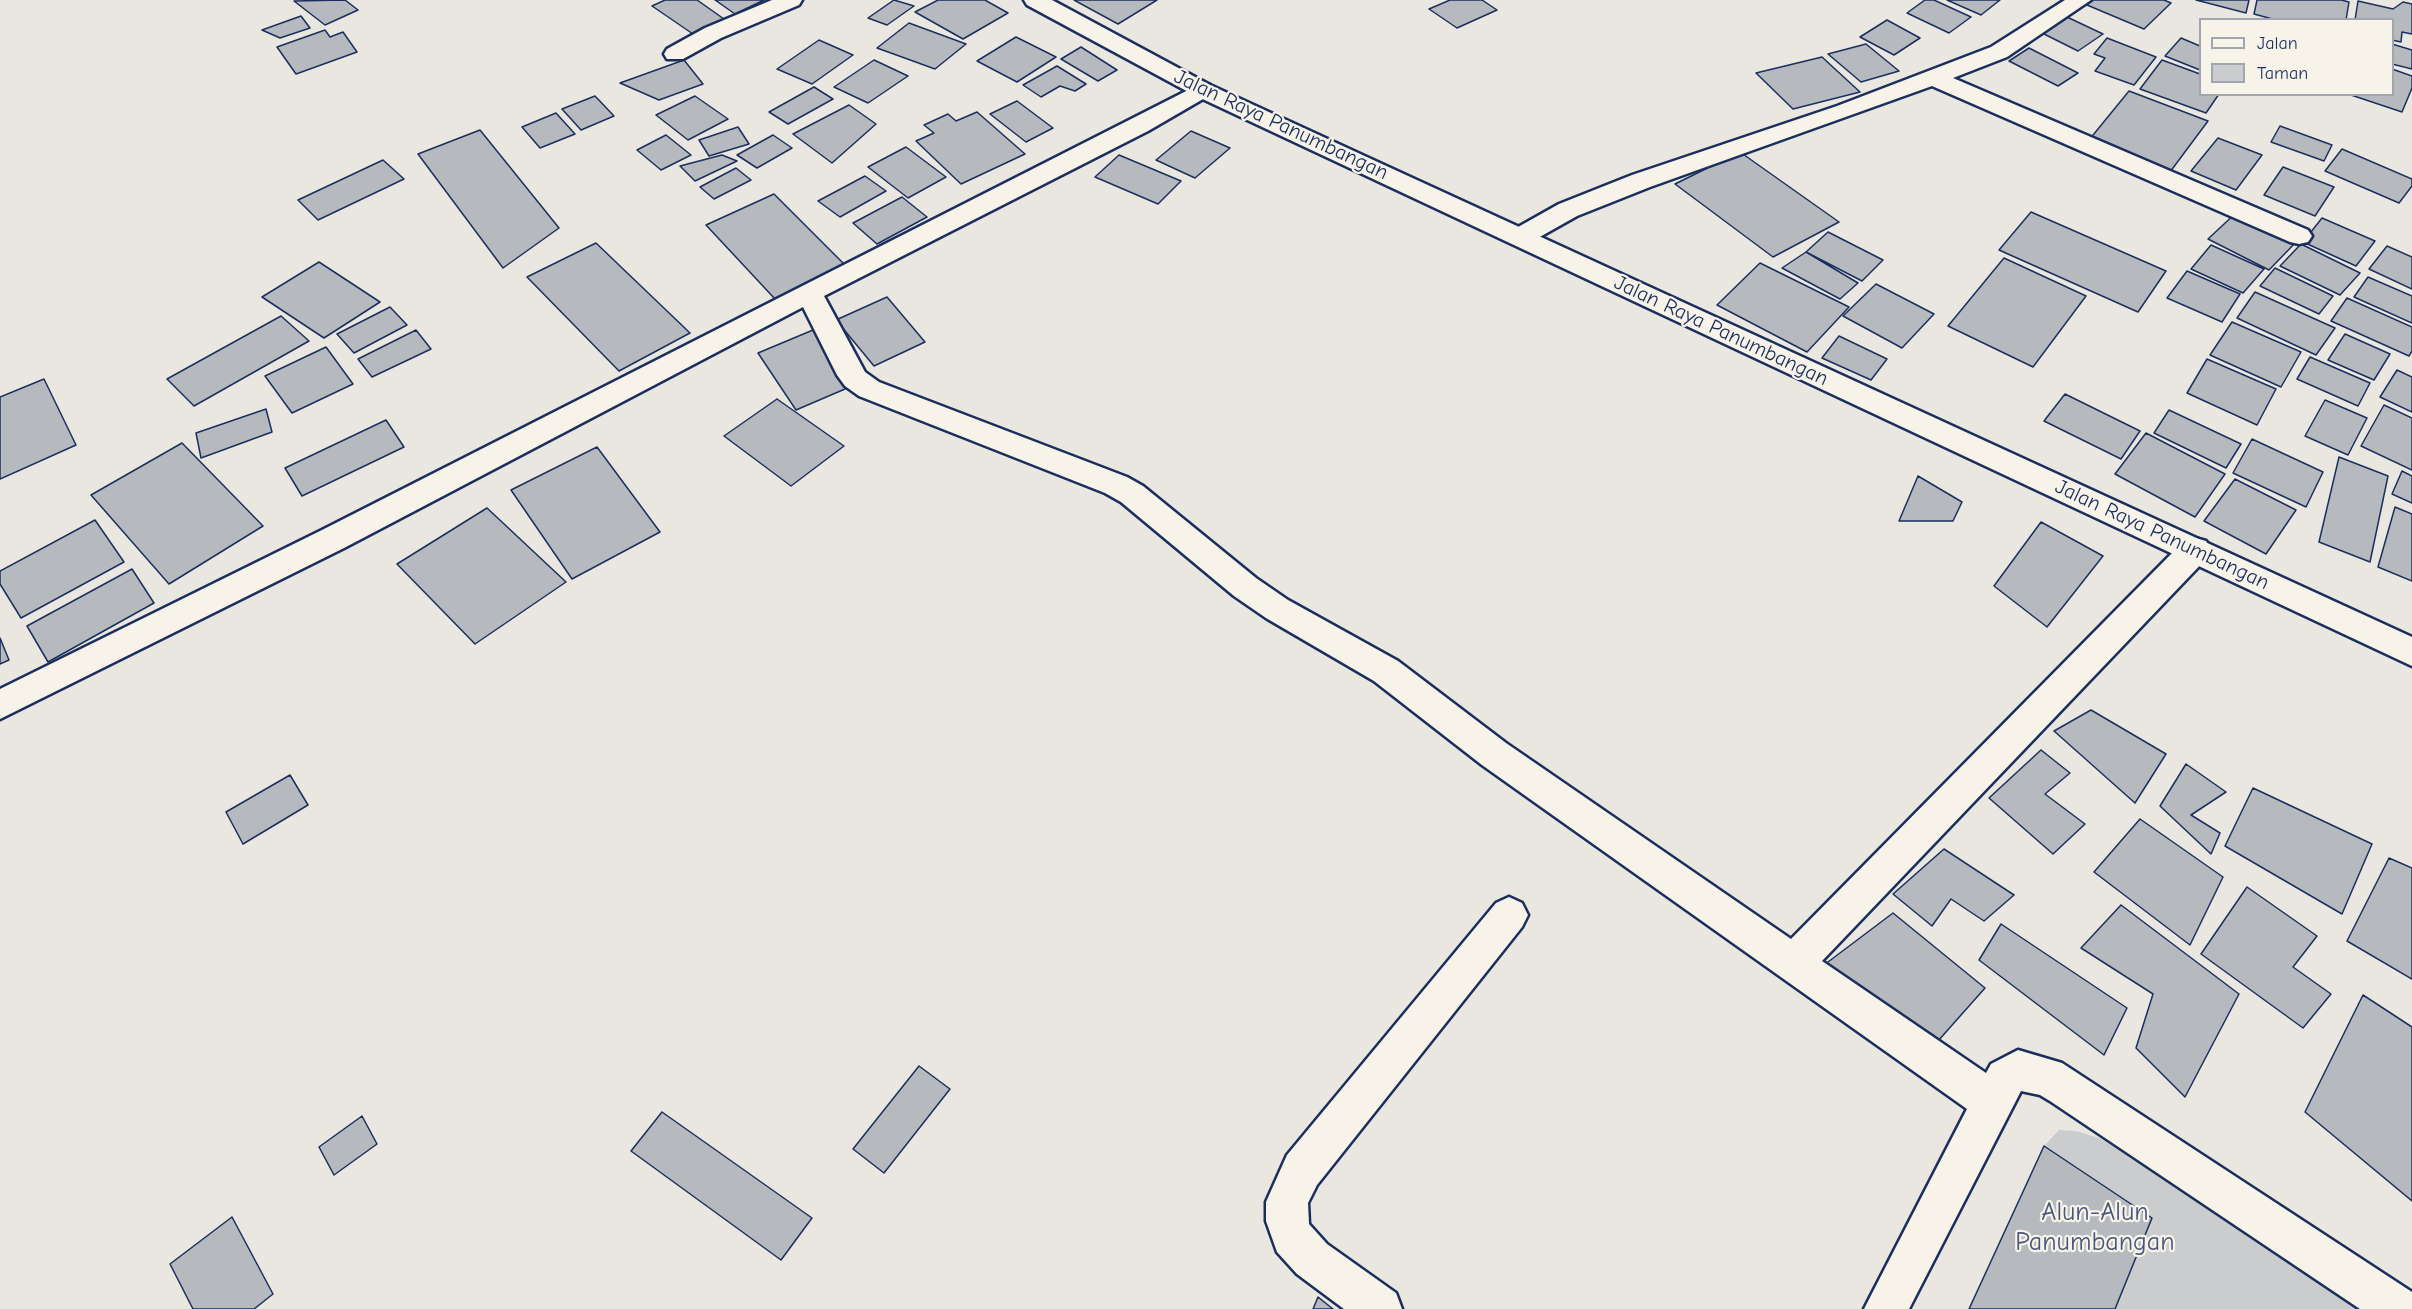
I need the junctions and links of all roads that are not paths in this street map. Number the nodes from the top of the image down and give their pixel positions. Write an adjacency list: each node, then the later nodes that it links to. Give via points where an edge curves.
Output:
1 (791, 0): 4 (street, via 713,33)
2 (1035, 0): 6 (street, Jalan Raya Panumbangan)
3 (2080, 0): 5 (street, via 1999,52)
4 (675, 54)
5 (1932, 77): 7 (street); 8 (street, via 1631,185 1568,210)
6 (1202, 90): 8 (street, Jalan Raya Panumbangan); 9 (street, via 1140,126)
7 (2299, 236)
8 (1520, 237): 10 (street, Jalan Raya Panumbangan)
9 (809, 293): 12 (street, via 333,539); 14 (street, via 847,368 869,389 1132,494 1245,587 1386,671 1494,754)
10 (2195, 550): 11 (street, Jalan Raya Panumbangan); 14 (street)
11 (2412, 652)
12 (0, 705)
13 (1509, 915): 16 (street, via 1302,1170 1287,1202 1292,1237 1312,1259)
14 (1795, 962): 15 (street)
15 (1992, 1102): 17 (street); 18 (street, via 2005,1078 2018,1070 2048,1077)
16 (1380, 1309)
17 (1886, 1309)
18 (2399, 1309)

